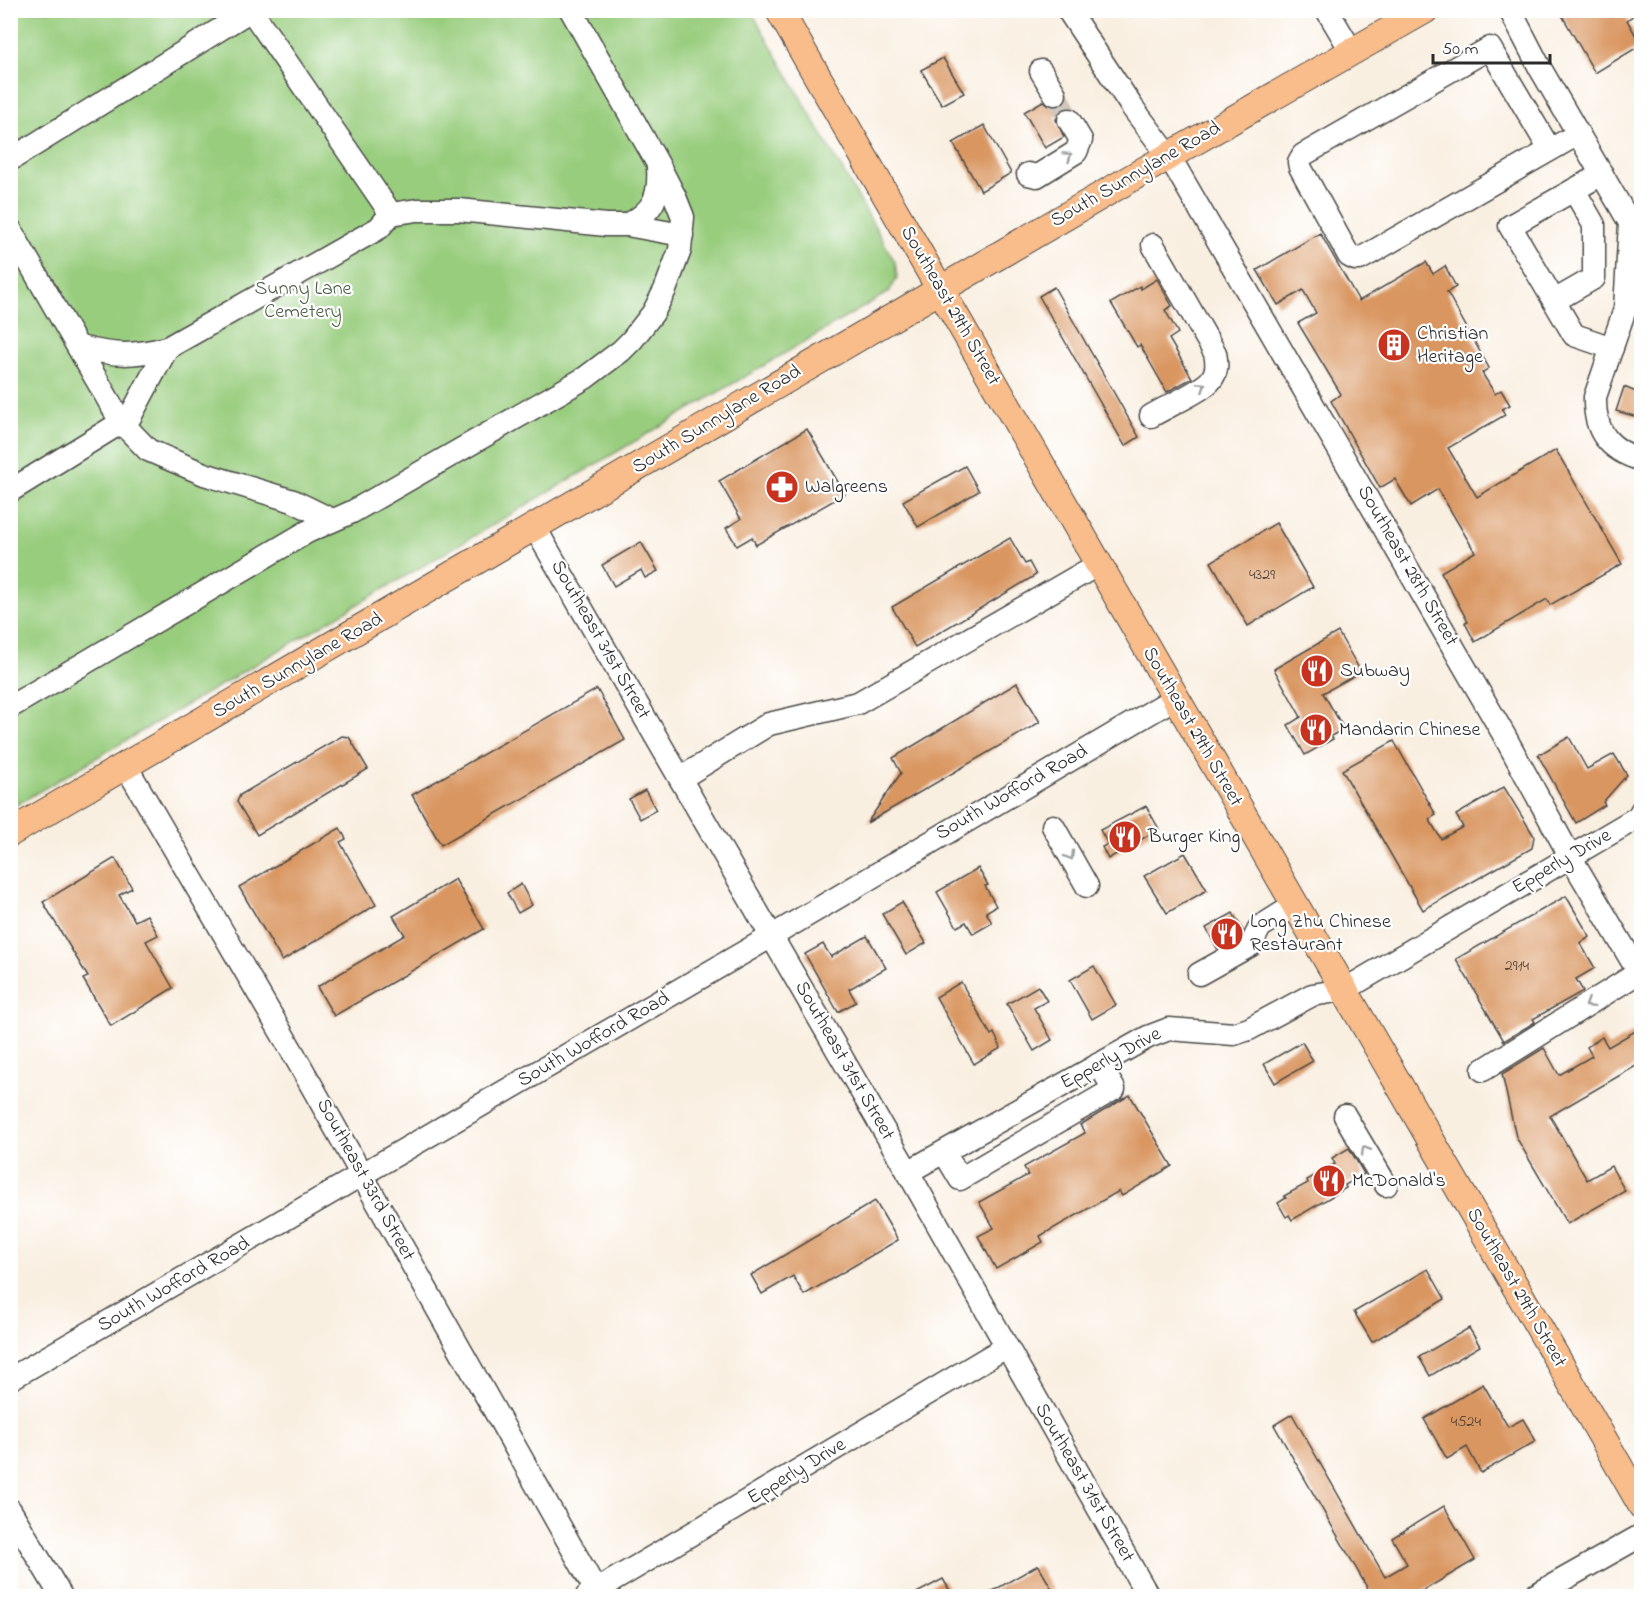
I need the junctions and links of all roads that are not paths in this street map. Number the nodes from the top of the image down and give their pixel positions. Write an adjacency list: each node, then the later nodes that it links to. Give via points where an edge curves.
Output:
1 (571, 10): 16 (street)
2 (779, 10): 25 (main road, Southeast 29th Street)
3 (1068, 10): 14 (street, Southeast 28th Street)
4 (1327, 10): 8 (street)
5 (1425, 10): 8 (main road, South Sunnylane Road)
6 (1510, 10): 12 (street)
7 (251, 11): 15 (street); 20 (street)
8 (1352, 51): 14 (main road, South Sunnylane Road)
9 (1041, 71): 10 (street)
10 (1055, 94)
11 (1069, 120): 17 (street, one-way to 11, via 1037,176 1076,152 1081,140)
12 (1578, 134): 13 (street); 18 (street)
13 (1550, 150): 13 (street, via 1360,259 1349,256 1299,167 1303,155 1490,48)
14 (1169, 156): 25 (main road, South Sunnylane Road); 44 (street, Southeast 28th Street)
15 (11, 161)
16 (658, 164): 21 (street, via 660,186 653,204 638,220); 23 (street, via 682,217)
17 (1028, 174)
18 (1602, 174): 19 (street); 29 (street, via 1630,223 1627,301)
19 (1574, 190): 26 (street, via 1594,225 1594,278); 26 (street, via 1510,226)
20 (390, 214): 21 (street, via 459,210); 28 (street, via 379,228)
21 (627, 225): 23 (street)
22 (10, 229): 27 (street)
23 (682, 235): 34 (street, via 665,290 643,327 621,351 585,378)
24 (1153, 245): 30 (street, one-way to 24, via 1210,381 1217,362)
25 (940, 289): 35 (main road, South Sunnylane Road); 36 (main road, Southeast 29th Street)
26 (1554, 301): 29 (street, via 1574,335)
27 (80, 347): 28 (street, via 110,355 138,355); 31 (street)
28 (167, 348): 31 (street, via 130,417)
29 (1612, 348): 32 (street, via 1595,397 1598,425 1616,448)
30 (1151, 416)
31 (121, 422): 33 (street); 34 (street, via 148,450 204,474 293,501)
32 (1641, 460)
33 (10, 491)
34 (332, 520): 38 (street)
35 (535, 528): 39 (main road, South Sunnylane Road); 40 (street, Southeast 31st Street)
36 (1099, 564): 37 (main road, Southeast 29th Street); 40 (street, via 858,703 769,724)
37 (1175, 698): 46 (main road, Southeast 29th Street); 47 (street, South Wofford Road)
38 (10, 707)
39 (126, 766): 43 (main road, South Sunnylane Road); 60 (street, Southeast 33rd Street)
40 (681, 778): 47 (street, Southeast 31st Street)
41 (1640, 814): 44 (street, Epperly Drive)
42 (1053, 826): 45 (street, one-way to 45)
43 (10, 833)
44 (1571, 858): 49 (street, Southeast 28th Street); 50 (street, Epperly Drive)
45 (1087, 886)
46 (1295, 905): 48 (street, via 1260,927 1251,945); 50 (main road, Southeast 29th Street)
47 (772, 936): 59 (street, Southeast 31st Street); 60 (street, South Wofford Road)
48 (1199, 974)
49 (1640, 975): 52 (street, one-way to 52)
50 (1344, 990): 51 (street, Epperly Drive, via 1312,995 1234,1034 1169,1029); 64 (main road, Southeast 29th Street)
51 (1099, 1064): 53 (street, Epperly Drive); 54 (street, via 1114,1089)
52 (1483, 1070)
53 (1056, 1088): 54 (street); 56 (street, Epperly Drive)
54 (1071, 1114): 57 (street)
55 (1345, 1116): 61 (street, one-way to 55)
56 (994, 1123): 57 (street); 58 (street, Epperly Drive)
57 (1010, 1150): 58 (street, via 960,1179)
58 (944, 1152): 59 (street, Epperly Drive)
59 (908, 1172): 62 (street, Southeast 31st Street)
60 (362, 1175): 63 (street, South Wofford Road); 67 (street, Southeast 33rd Street)
61 (1386, 1185)
62 (1006, 1347): 67 (street, Epperly Drive); 69 (street, Southeast 31st Street)
63 (10, 1379)
64 (1641, 1506)
65 (10, 1510): 68 (street)
66 (1641, 1535): 70 (street)
67 (594, 1595)
68 (61, 1596)
69 (1148, 1596)
70 (1534, 1596)

